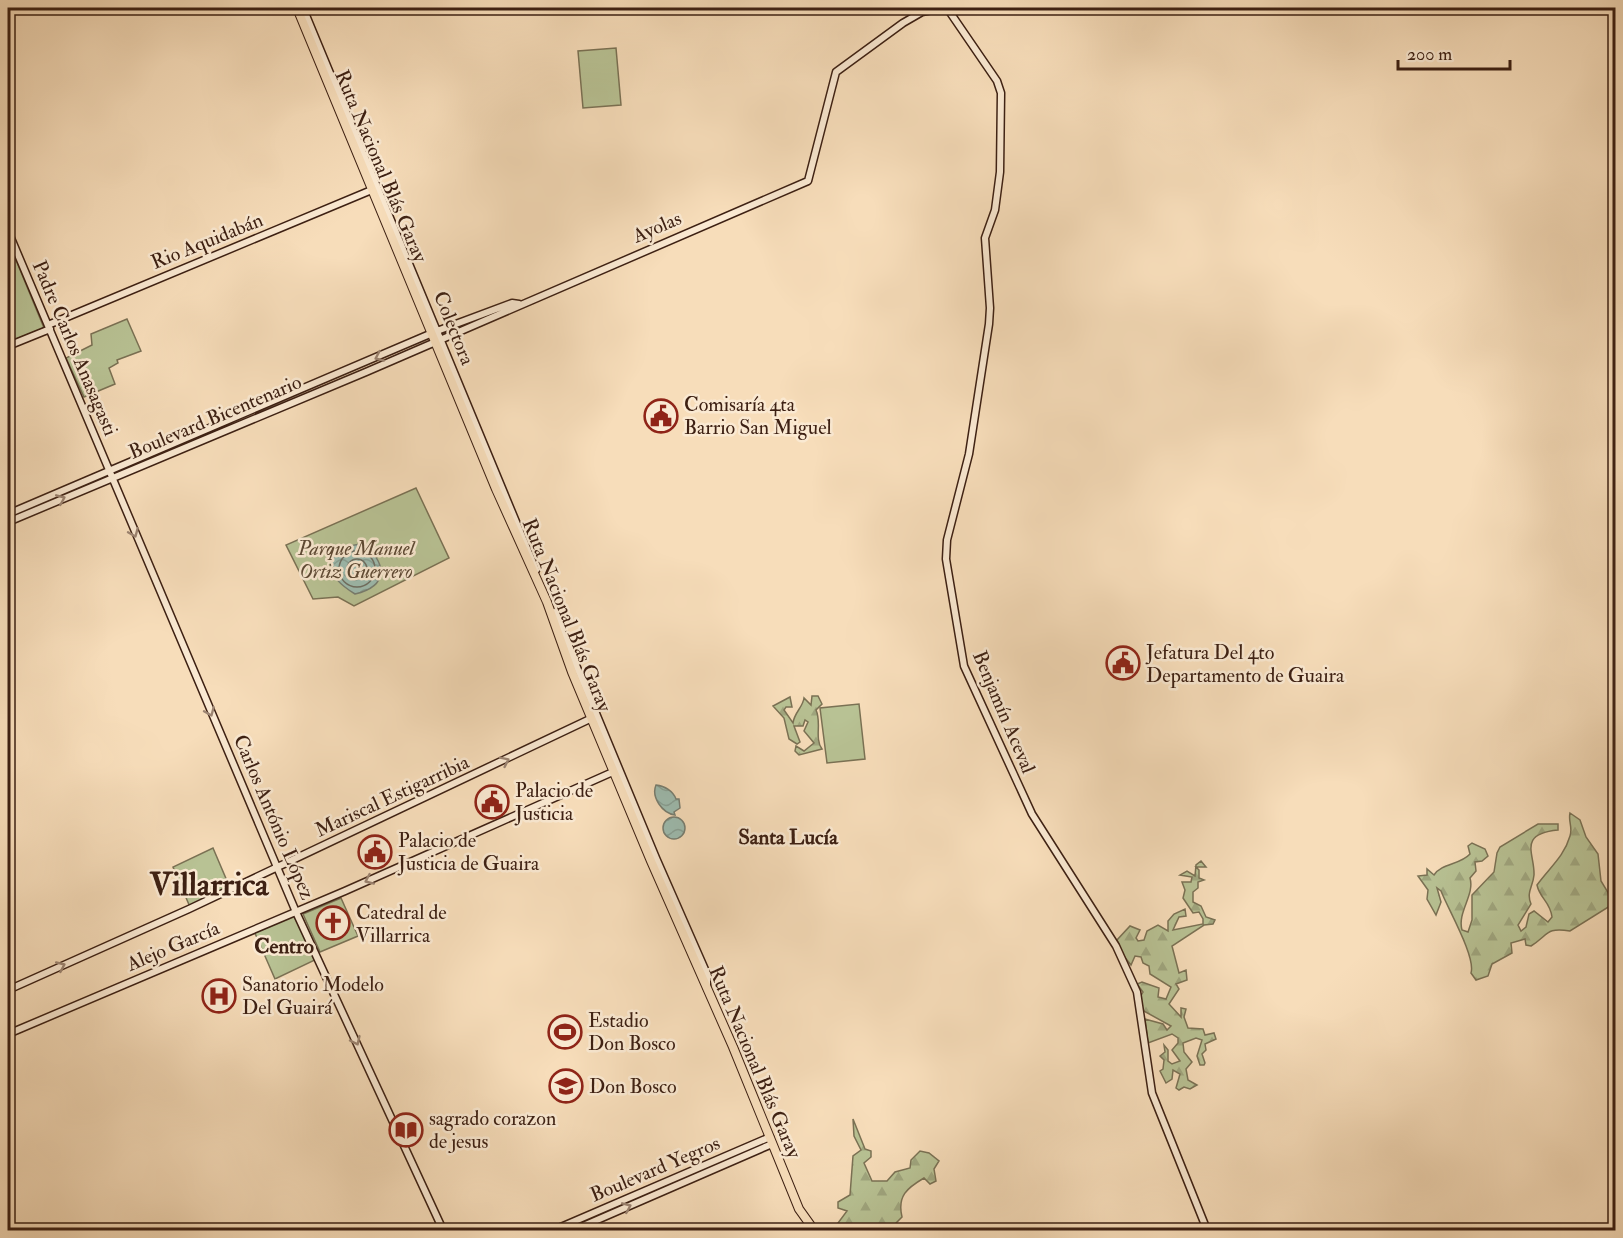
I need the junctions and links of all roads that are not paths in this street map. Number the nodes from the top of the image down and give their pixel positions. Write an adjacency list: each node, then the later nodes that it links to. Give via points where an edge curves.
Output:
1 (297, 8): 4 (highway, Ruta Nacional Blás Garay, via 340,115)
2 (303, 8): 4 (main road)
3 (945, 8): 7 (main road, Ayolas, via 922,12 903,23 836,72 808,181); 25 (main road, Benjamín Aceval, via 998,81 1002,119 995,210 985,233 989,324 969,454 946,540 959,649 1032,814 1116,946 1137,992 1152,1093)
4 (376, 188): 6 (main road, Rio Aquidabán); 7 (highway, Ruta Nacional Blás Garay)
5 (8, 231): 6 (main road, Padre Carlos Anasagasti)
6 (49, 327): 8 (main road, Rio Aquidabán); 9 (main road, Padre Carlos Anasagasti)
7 (436, 336): 9 (main road, Boulevard Bicentenario, one-way to 9); 10 (main road, Boulevard Bicentenario); 13 (highway, Ruta Nacional Blás Garay); 14 (main road, Colectora, via 464,395)
8 (8, 346)
9 (109, 471): 10 (main road, Padre Carlos Anasagasti); 11 (main road, Boulevard Bicentenario)
10 (111, 479): 12 (main road, Boulevard Bicentenario, one-way to 10); 15 (main road, Carlos António López, one-way to 15)
11 (8, 514)
12 (8, 522)
13 (592, 718): 14 (highway, Ruta Nacional Blás Garay); 15 (main road, Mariscal Estigarribia, one-way to 13)
14 (617, 770): 16 (main road, Alejo García, one-way to 16); 17 (highway, Ruta Nacional Blás Garay); 17 (main road, via 707,974)
15 (277, 868): 16 (main road, Carlos António López); 18 (main road, Mariscal Estigarribia, one-way to 15)
16 (296, 912): 19 (main road, Alejo García); 21 (main road, Carlos António López, one-way to 21)
17 (707, 989): 20 (highway, Ruta Nacional Blás Garay)
18 (8, 990)
19 (8, 1034)
20 (771, 1141): 22 (main road, Boulevard Yegros); 23 (main road, Boulevard Yegros, one-way to 20); 24 (highway, Ruta Nacional Blás Garay, via 799,1209)
21 (443, 1230)
22 (554, 1230)
23 (574, 1230)
24 (814, 1230)
25 (1207, 1230)

